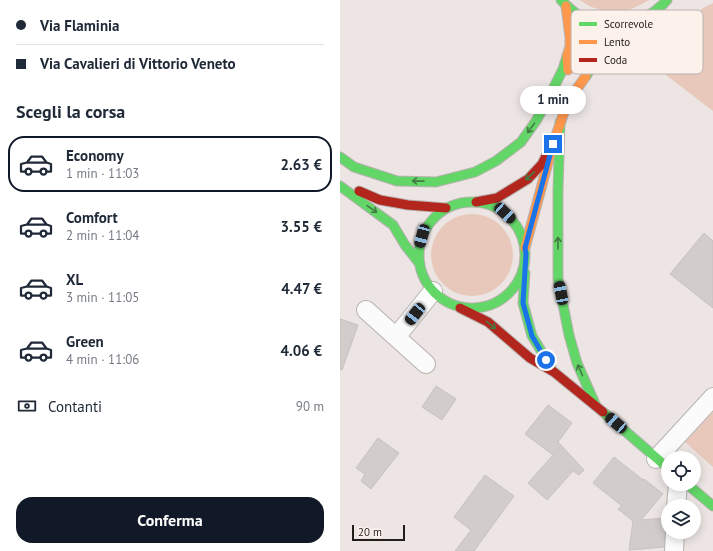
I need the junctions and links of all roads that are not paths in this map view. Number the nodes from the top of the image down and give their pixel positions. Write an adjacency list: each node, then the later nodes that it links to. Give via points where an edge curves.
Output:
1 (667, 0): 4 (main road)
2 (563, 3): 3 (main road); 5 (main road, via 570,37)
3 (572, 10)
4 (657, 10)
5 (567, 56): 7 (main road); 10 (main road, one-way to 10, via 546,104 521,142 496,161 475,172 436,182 397,181 354,167)
6 (587, 74): 7 (main road)
7 (568, 101): 8 (main road)
8 (560, 122): 9 (main road); 24 (main road, one-way to 8, via 577,363 558,279)
9 (553, 144): 13 (main road, one-way to 13, via 542,164 528,179 497,198); 15 (main road)
10 (340, 157)
11 (340, 182): 14 (main road, via 380,200)
12 (340, 186): 17 (main road, one-way to 17, via 393,225)
13 (476, 202): 14 (main road, via 460,203); 15 (main road, via 496,207 513,220 519,228)
14 (446, 208): 17 (main road, via 431,220 422,236)
15 (525, 248): 16 (main road)
16 (525, 260): 18 (main road, via 519,281 505,297 496,302 486,306 465,308); 22 (main road, via 523,303 532,336)
17 (420, 264): 18 (main road, via 427,283)
18 (439, 296): 20 (street); 22 (main road, one-way to 22, via 488,322 530,358)
19 (366, 310): 20 (street)
20 (396, 337): 21 (street)
21 (426, 364)
22 (554, 372): 24 (main road)
23 (713, 397): 25 (street)
24 (596, 406): 26 (main road)
25 (671, 451)
26 (661, 462)
27 (695, 491): 28 (main road)
28 (713, 506)
29 (675, 539): 30 (street)
30 (674, 551)

